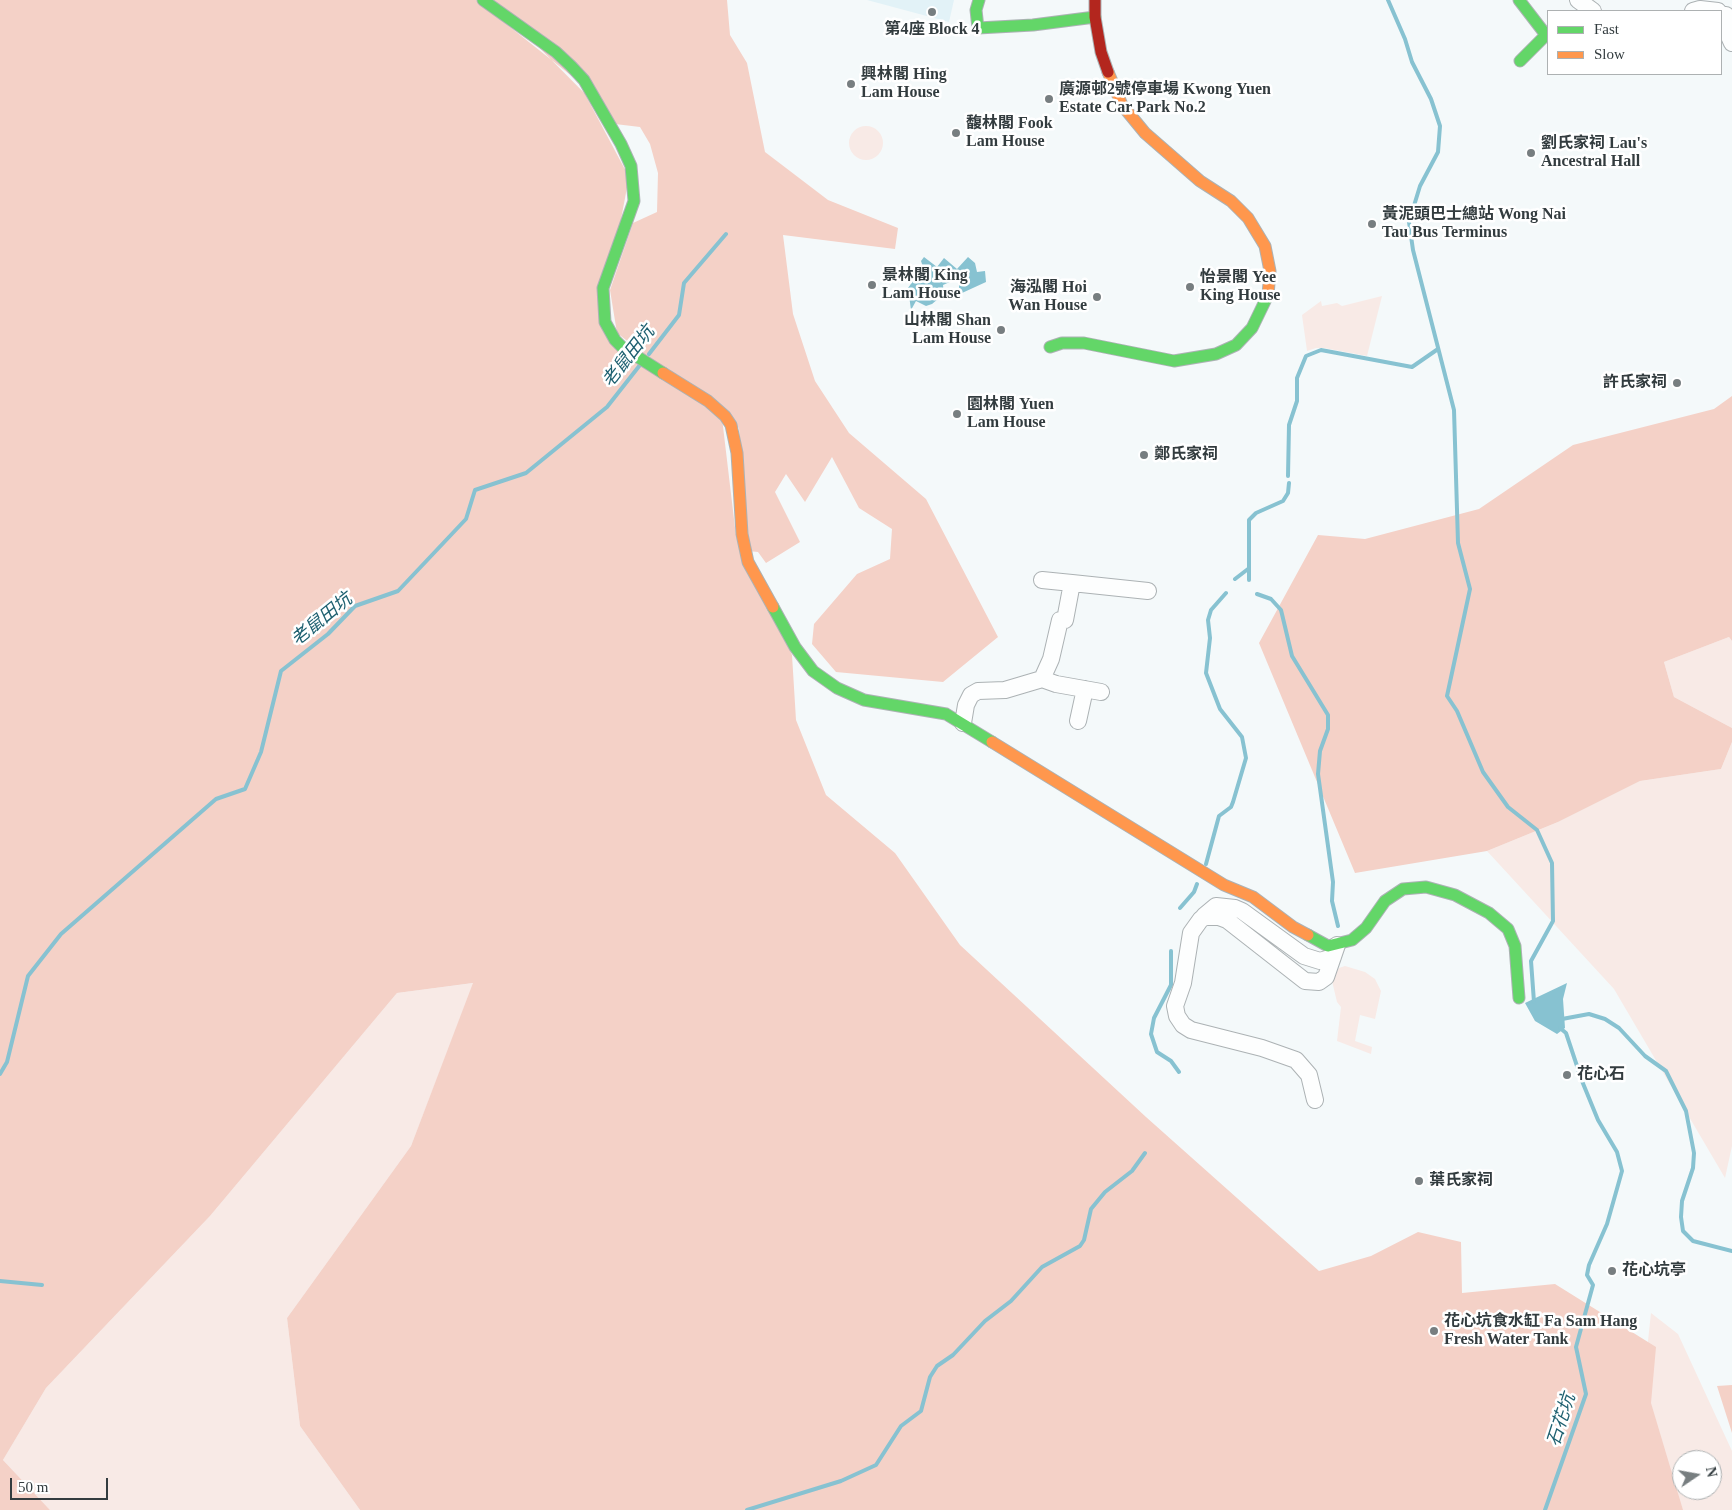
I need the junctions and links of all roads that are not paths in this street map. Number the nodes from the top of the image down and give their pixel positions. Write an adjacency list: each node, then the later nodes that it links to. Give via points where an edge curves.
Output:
1 (483, 0): 17 (street, via 571,66 584,80 621,144 632,172 634,202 603,288 605,322 622,347 708,401 731,425 737,452 744,546 753,573 795,647 813,671 837,688 871,701 937,711)
2 (979, 0): 8 (street, via 976,10 978,28)
3 (1095, 0): 8 (street)
4 (1519, 0): 10 (street, via 1546,35)
5 (1578, 0): 6 (street)
6 (1592, 10)
7 (1726, 14): 9 (street)
8 (1095, 17): 11 (street, via 1106,70 1122,104 1163,150 1200,181 1231,201 1248,218 1265,246 1270,289 1252,328 1236,345 1216,354 1174,361 1084,343 1062,343)
9 (1732, 43)
10 (1520, 61)
11 (1050, 347)
12 (1042, 580): 13 (street)
13 (1072, 583): 14 (street); 15 (street, via 1065,620 1060,620 1051,659)
14 (1148, 591)
15 (1042, 679): 16 (street, via 1093,691); 17 (street, via 1005,690 974,693 966,705)
16 (1078, 721)
17 (963, 723): 19 (street, via 1224,885 1253,897)
18 (1201, 919): 19 (street, via 1216,906 1235,908 1304,956 1320,961); 19 (street, via 1212,916 1226,920 1305,981 1324,980); 21 (street, via 1191,933 1183,983 1175,1006 1177,1016 1191,1030 1296,1060 1309,1075)
19 (1335, 951): 20 (street, via 1366,928 1377,910 1395,893 1412,886 1444,891 1489,913 1508,930 1515,946)
20 (1519, 998)
21 (1315, 1100)

